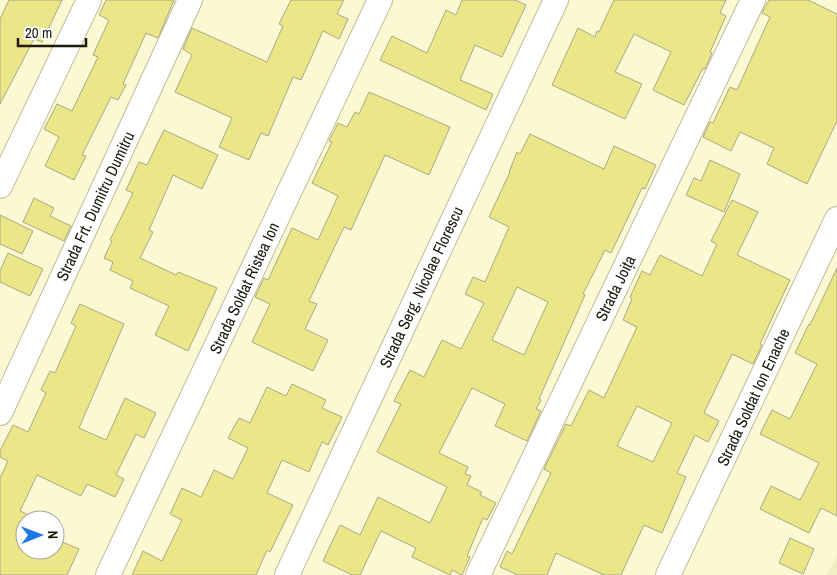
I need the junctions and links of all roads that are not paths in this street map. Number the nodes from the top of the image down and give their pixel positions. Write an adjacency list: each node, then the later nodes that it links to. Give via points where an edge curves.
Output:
1 (89, 0): 6 (street)
2 (190, 0): 8 (street, Strada Frt. Dumitru Dumitru)
3 (380, 0): 9 (street, Strada Soldat Ristea Ion)
4 (556, 0): 10 (street, Strada Serg. Nicolae Florescu)
5 (753, 0): 11 (street, Strada Joița)
6 (0, 186)
7 (837, 219): 12 (street, Strada Soldat Ion Enache)
8 (0, 413)
9 (108, 575)
10 (287, 575)
11 (478, 575)
12 (668, 575)

